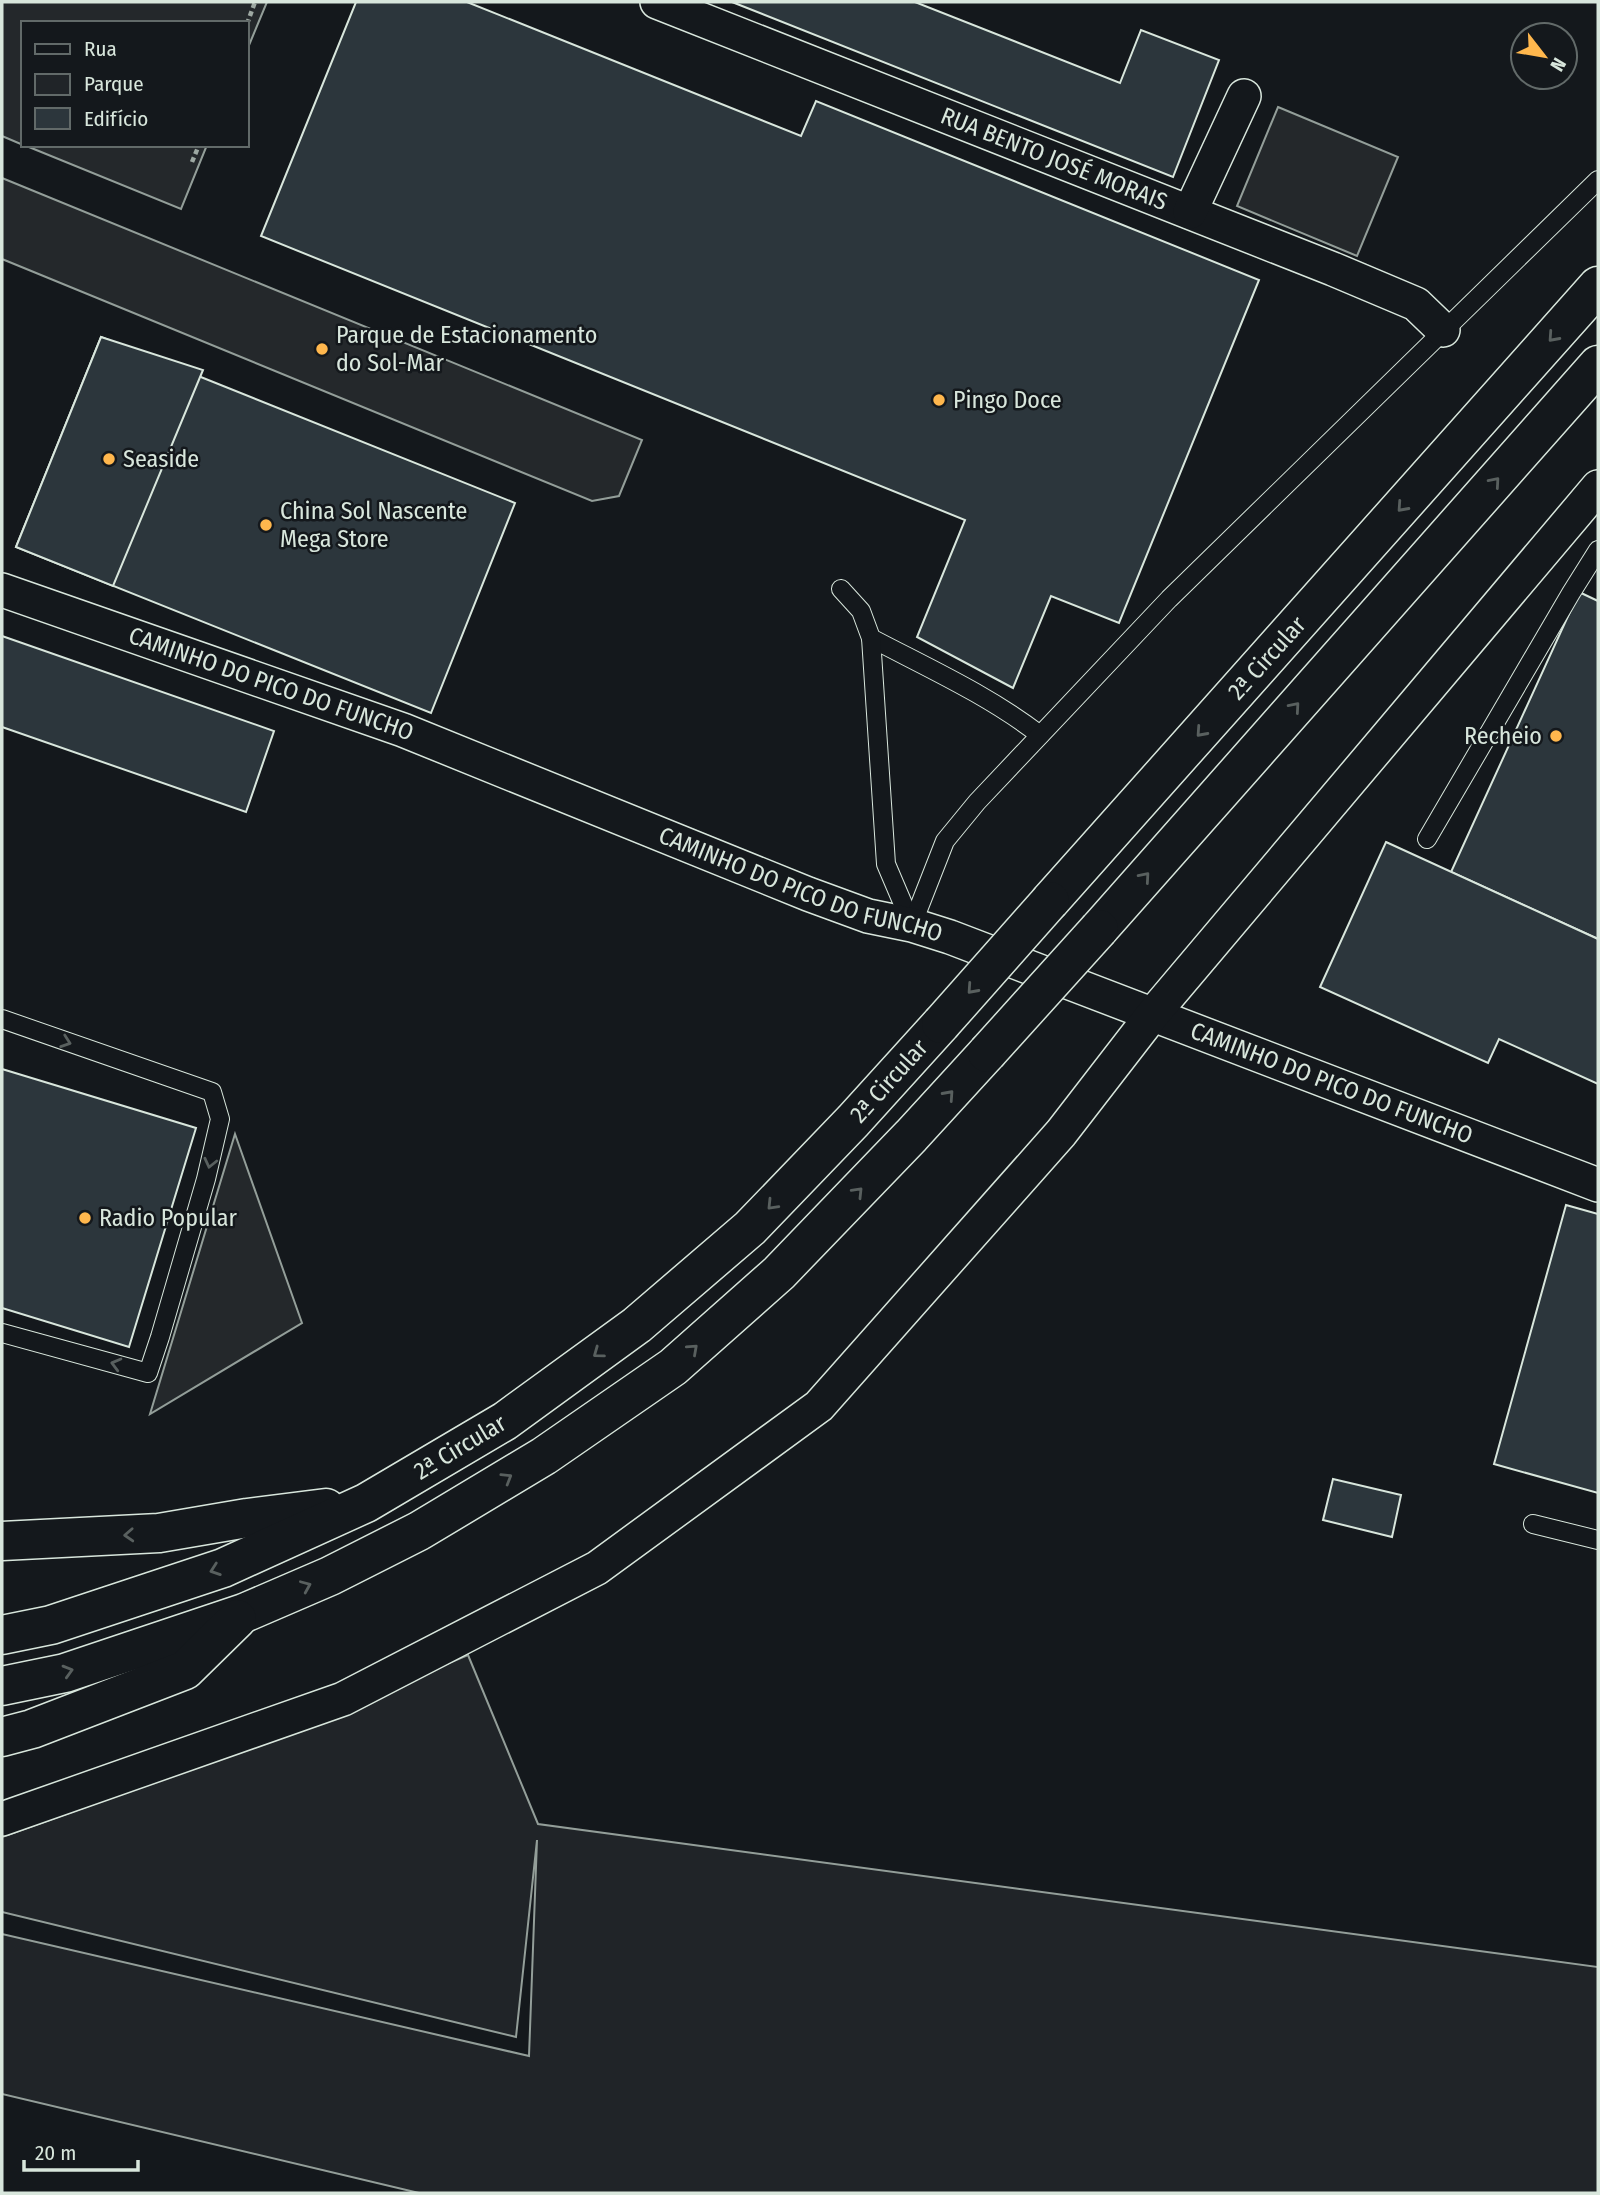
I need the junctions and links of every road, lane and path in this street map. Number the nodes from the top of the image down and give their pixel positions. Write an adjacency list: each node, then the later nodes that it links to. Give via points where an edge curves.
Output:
1 (256, 2): 3 (path)
2 (657, 2): 8 (street, RUA BENTO JOSÉ MORAIS)
3 (248, 22)
4 (1244, 96): 8 (street)
5 (198, 147): 6 (path)
6 (192, 162)
7 (1598, 180): 10 (lane)
8 (1190, 212): 10 (street, RUA BENTO JOSÉ MORAIS, via 1416,304)
9 (1598, 286): 24 (highway, 2ª Circular, one-way to 24, bridge, via 853,1121 750,1228 636,1325 505,1421)
10 (1443, 330): 17 (lane, via 1169,599)
11 (1598, 365): 28 (highway, 2ª Circular, one-way to 11, bridge, via 419,1531 544,1456 673,1367 779,1273 1100,929)
12 (1598, 487): 20 (street)
13 (1598, 550): 18 (lane)
14 (841, 589): 16 (lane, via 861,611)
15 (2, 590): 19 (street, CAMINHO DO PICO DO FUNCHO, via 403,730 808,894 868,916)
16 (871, 638): 17 (lane, via 988,699); 19 (lane, via 887,864)
17 (1040, 734): 19 (lane, via 946,841)
18 (1427, 839)
19 (912, 925): 20 (street, CAMINHO DO PICO DO FUNCHO)
20 (1153, 1014): 22 (street, CAMINHO DO PICO DO FUNCHO); 32 (street, via 1061,1133 820,1406 597,1568 343,1699)
21 (2, 1019): 23 (lane, one-way to 23, via 212,1092 220,1119 148,1373)
22 (1598, 1185)
23 (2, 1333)
24 (366, 1503): 27 (highway, one-way to 27, via 159,1533); 29 (highway, 2ª Circular, one-way to 29, via 223,1568 51,1625)
25 (1533, 1524): 26 (lane)
26 (1598, 1540)
27 (2, 1541)
28 (244, 1613): 30 (highway, 2ª Circular, one-way to 28, via 65,1673); 31 (highway, via 185,1670)
29 (2, 1636)
30 (2, 1686)
31 (2, 1737)
32 (2, 1819)

